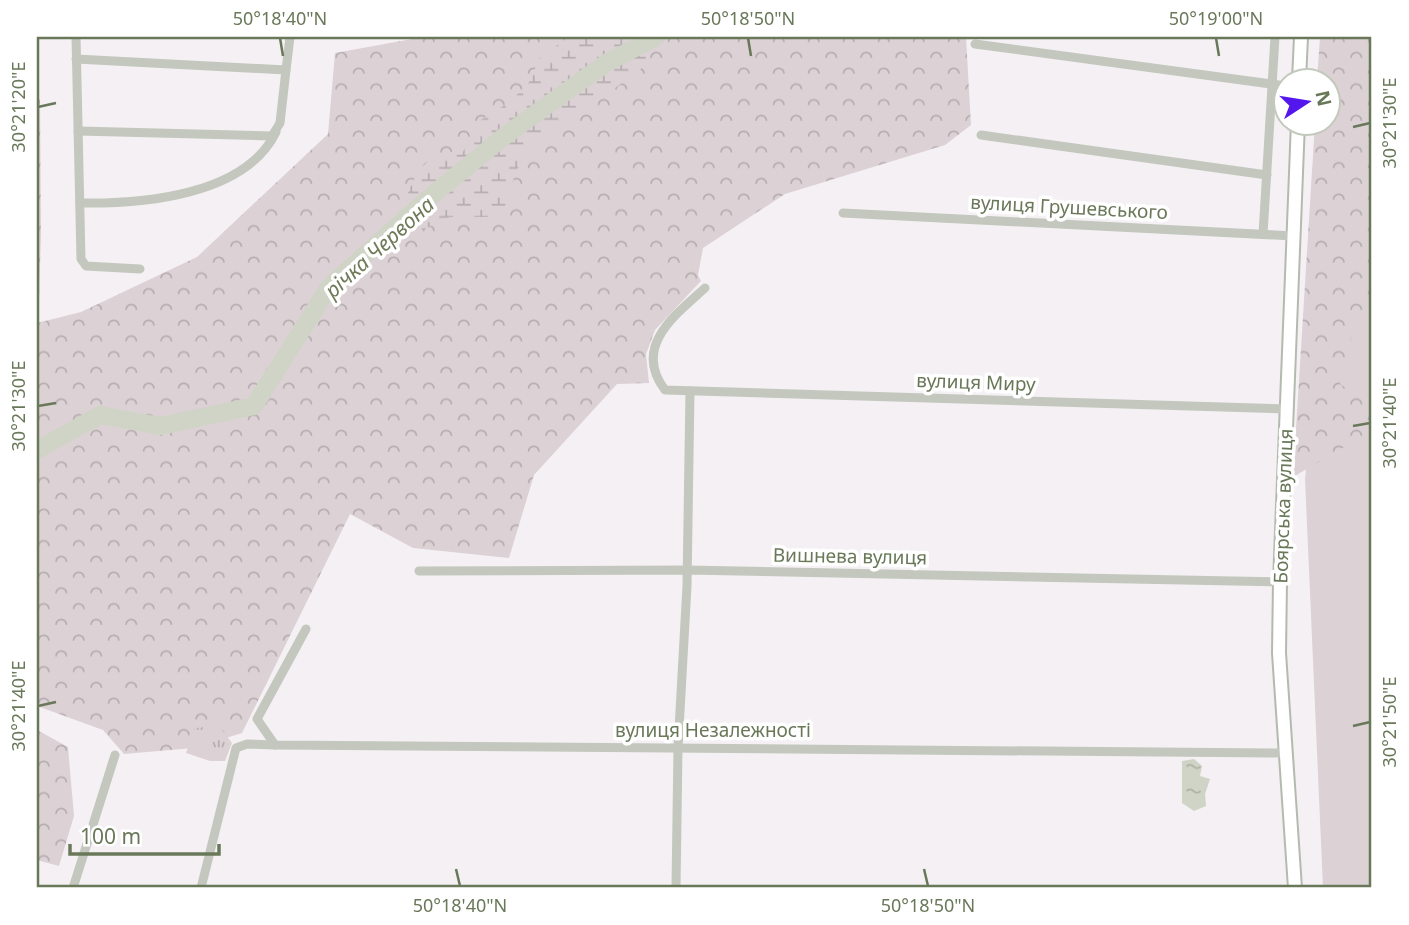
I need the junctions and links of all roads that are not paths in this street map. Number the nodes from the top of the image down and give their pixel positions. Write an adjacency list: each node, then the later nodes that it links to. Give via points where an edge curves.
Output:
1 (76, 37): 6 (street)
2 (290, 37): 9 (street)
3 (1275, 37): 7 (street)
4 (1301, 37): 8 (street)
5 (975, 44): 10 (street)
6 (76, 59): 9 (street); 11 (street)
7 (1273, 66)
8 (1300, 66)
9 (286, 70): 12 (street)
10 (1272, 85): 15 (street)
11 (78, 131): 12 (street, via 265,137); 16 (street)
12 (277, 131): 16 (street, via 252,164 188,192)
13 (981, 135): 15 (street)
14 (1298, 136): 19 (street, Боярська вулиця)
15 (1267, 175): 18 (street)
16 (79, 203): 20 (street, via 82,263)
17 (843, 214): 18 (street, вулиця Грушевського)
18 (1263, 234): 19 (street, вулиця Грушевського)
19 (1294, 236): 23 (street, Боярська вулиця)
20 (139, 269)
21 (705, 288): 22 (street, вулиця Миру, via 664,325 653,354 656,379 665,390)
22 (690, 391): 23 (street, вулиця Миру); 24 (street)
23 (1286, 409): 26 (street, Боярська вулиця)
24 (687, 570): 25 (street, Вишнева вулиця); 26 (street, Вишнева вулиця); 29 (street)
25 (419, 571)
26 (1280, 582): 30 (street, Боярська вулиця)
27 (306, 629): 28 (street, via 257,719)
28 (275, 745): 29 (street, вулиця Незалежності); 33 (street, вулиця Незалежності, via 236,748)
29 (678, 747): 30 (street, вулиця Незалежності); 34 (street)
30 (1285, 753): 35 (street, Боярська вулиця)
31 (115, 755): 32 (street)
32 (73, 888)
33 (201, 888)
34 (676, 888)
35 (1295, 888)

